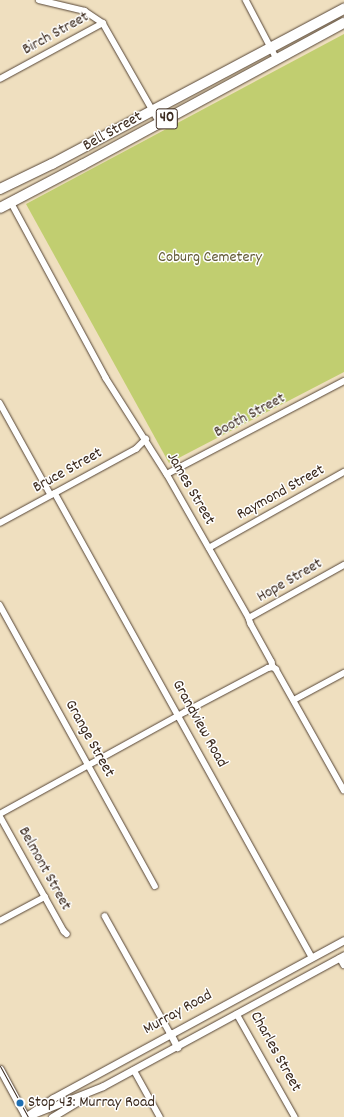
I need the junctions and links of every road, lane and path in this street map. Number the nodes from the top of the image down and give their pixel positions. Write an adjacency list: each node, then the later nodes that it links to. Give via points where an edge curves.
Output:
1 (39, 0): 4 (street, via 85,11)
2 (246, 0): 6 (street)
3 (344, 9): 6 (highway, Bell Street / 40)
4 (103, 23): 8 (street, Birch Street); 9 (street)
5 (344, 23): 7 (highway, Bell Street / 40)
6 (271, 47): 7 (street); 9 (highway, Bell Street / 40)
7 (277, 59): 10 (highway, Bell Street / 40)
8 (0, 79)
9 (154, 111): 10 (street); 11 (highway, Bell Street / 40)
10 (160, 123): 12 (highway, Bell Street / 40)
11 (0, 189)
12 (11, 202): 13 (highway, Bell Street / 40); 16 (street, James Street, via 106,378)
13 (0, 208)
14 (344, 381): 18 (street, Booth Street)
15 (0, 402): 19 (street, Grandview Road)
16 (146, 439): 18 (street, James Street); 19 (street, Bruce Street, via 136,449)
17 (344, 472): 21 (street, Raymond Street)
18 (167, 474): 21 (street, James Street)
19 (53, 494): 20 (street, Bruce Street); 28 (street, Grandview Road)
20 (0, 523)
21 (209, 548): 24 (street, James Street)
22 (344, 565): 24 (street, Hope Street)
23 (0, 605): 29 (street, Grange Street)
24 (249, 618): 25 (street, James Street)
25 (273, 667): 27 (street, James Street); 28 (street)
26 (344, 673): 27 (street)
27 (294, 700): 30 (street, James Street)
28 (179, 715): 29 (street); 40 (street, Grandview Road)
29 (89, 766): 31 (street); 32 (street, Grange Street)
30 (344, 790)
31 (0, 815): 33 (street, Belmont Street)
32 (155, 886)
33 (45, 896): 35 (street); 36 (street, Belmont Street)
34 (105, 916): 45 (street)
35 (0, 921)
36 (67, 934)
37 (344, 940): 38 (main road, Murray Road)
38 (334, 945): 39 (main road); 40 (main road, Murray Road)
39 (342, 956): 41 (street); 42 (main road, Murray Road)
40 (312, 957): 42 (main road, Grandview Road); 43 (main road, Murray Road)
41 (344, 965)
42 (318, 969): 44 (main road, Murray Road)
43 (230, 1001): 44 (main road, Charles Street); 45 (main road, Murray Road)
44 (237, 1014): 46 (main road, Murray Road); 54 (street, Charles Street)
45 (170, 1033): 46 (main road); 47 (main road, Murray Road)
46 (177, 1047): 49 (main road, Murray Road)
47 (128, 1057): 49 (main road); 51 (main road, Murray Road, via 53,1098)
48 (0, 1069): 51 (main road)
49 (134, 1070): 50 (main road, Murray Road); 53 (street)
50 (103, 1086): 51 (main road, Murray Road); 52 (main road)
51 (26, 1116)
52 (52, 1117)
53 (160, 1117)
54 (295, 1117)

